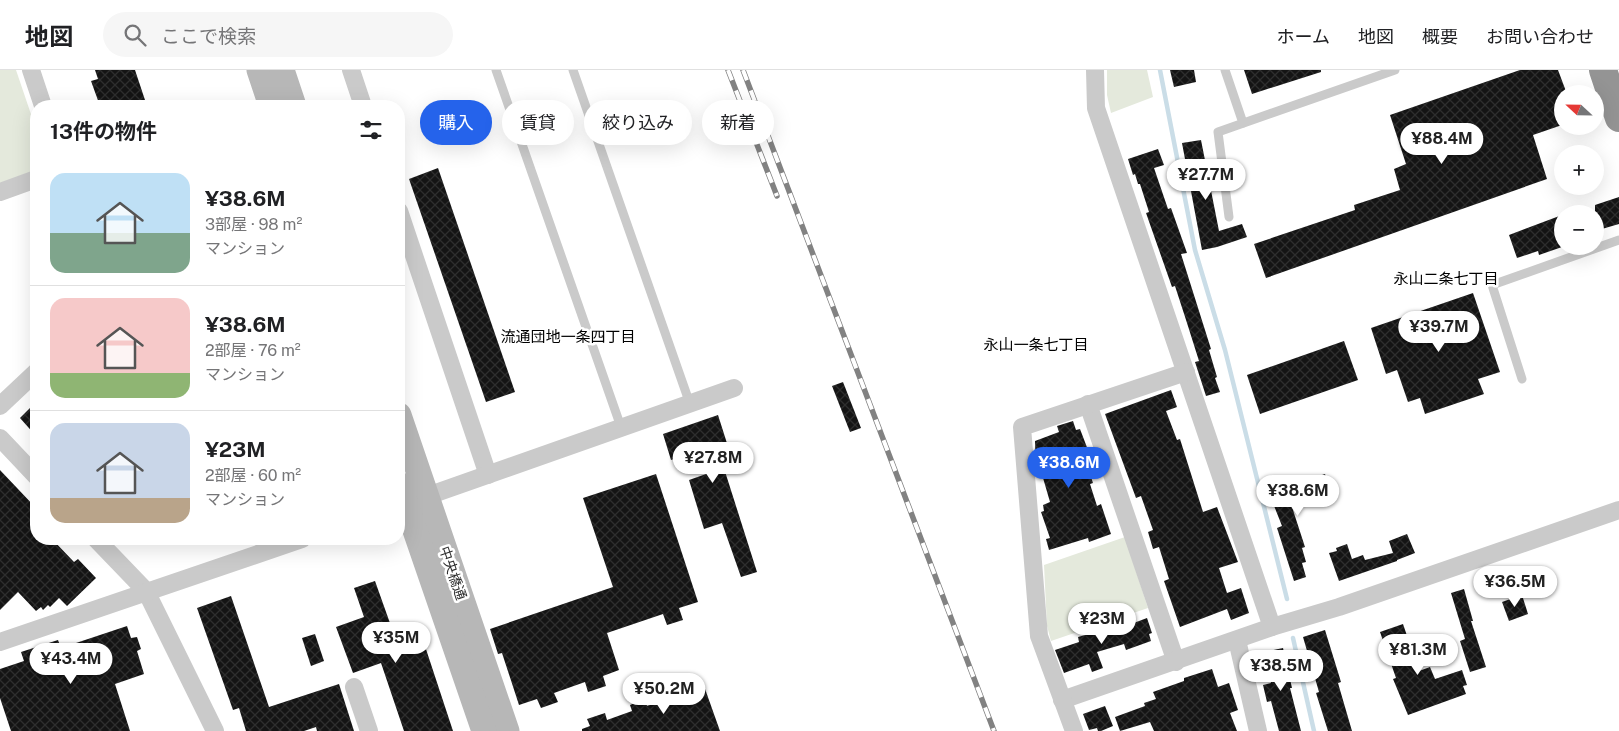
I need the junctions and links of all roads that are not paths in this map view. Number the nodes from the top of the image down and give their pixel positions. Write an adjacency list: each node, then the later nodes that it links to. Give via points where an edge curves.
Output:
1 (31, 70): 11 (street)
2 (259, 70): 12 (main road)
3 (282, 70): 13 (main road)
4 (351, 70): 14 (street)
5 (496, 70): 29 (lane)
6 (573, 70): 26 (lane)
7 (1095, 70): 22 (street, via 1096,108)
8 (1225, 70): 16 (lane)
9 (1395, 70): 16 (lane)
10 (1603, 70): 15 (highway)
11 (42, 100)
12 (269, 100)
13 (292, 100)
14 (361, 100)
15 (1619, 118)
16 (1243, 123): 19 (lane, via 1218,132)
17 (30, 181): 18 (street)
18 (0, 192)
19 (1229, 217)
20 (405, 229): 32 (street)
21 (1619, 240): 24 (lane, via 1492,285)
22 (1186, 372): 27 (street); 39 (street)
23 (30, 378): 28 (street)
24 (1522, 379)
25 (734, 388): 26 (street)
26 (690, 404): 29 (street)
27 (1088, 404): 42 (street); 44 (street, via 1022,427 1039,636)
28 (0, 406)
29 (621, 427): 32 (street)
30 (0, 438): 31 (street)
31 (30, 470)
32 (488, 475): 34 (street)
33 (405, 476): 34 (main road, 中央橋通)
34 (407, 497): 47 (main road, 中央橋通); 48 (main road, 中央橋通)
35 (1619, 510): 39 (street, via 1340,607)
36 (102, 545): 38 (street)
37 (284, 545): 38 (street)
38 (146, 591): 41 (street); 45 (street)
39 (1272, 627): 40 (street)
40 (1237, 640): 42 (street); 50 (street)
41 (0, 642)
42 (1176, 662): 44 (street)
43 (354, 687): 46 (street)
44 (1062, 700): 49 (street)
45 (215, 731)
46 (369, 731)
47 (484, 731)
48 (507, 731)
49 (1074, 731)
50 (1258, 731)

